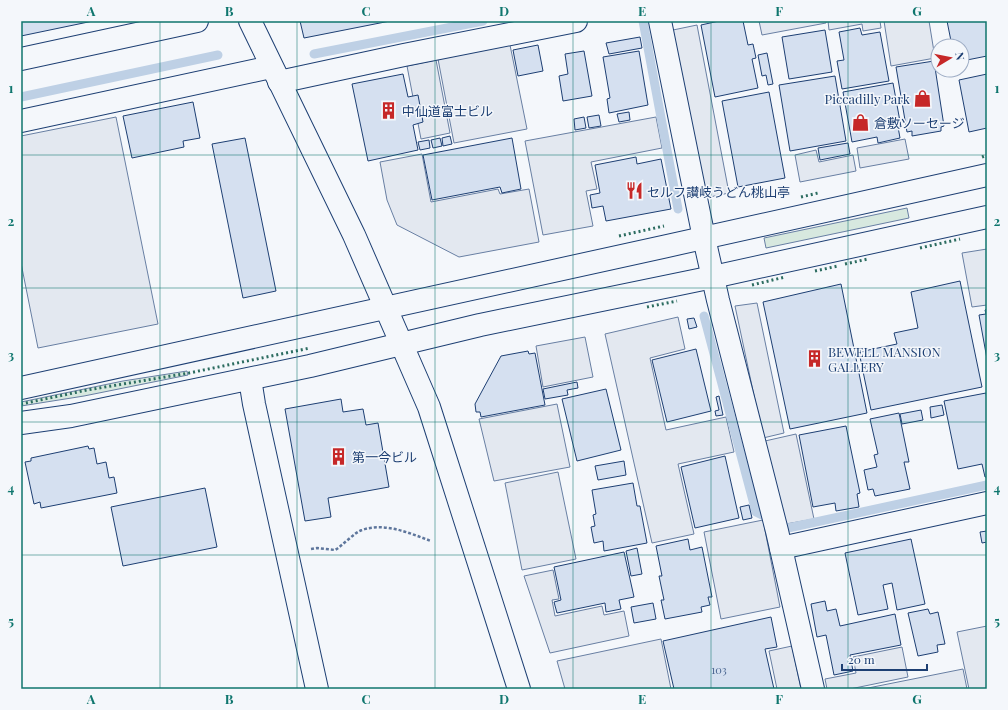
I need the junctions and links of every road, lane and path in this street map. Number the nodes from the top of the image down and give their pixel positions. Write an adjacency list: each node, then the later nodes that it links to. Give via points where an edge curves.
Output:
1 (197, 21): 5 (street)
2 (250, 21): 6 (street)
3 (576, 21): 6 (street, via 404,55)
4 (660, 21): 10 (street)
5 (21, 59)
6 (275, 75): 7 (street); 12 (street, via 354,236)
7 (21, 121)
8 (987, 175): 10 (street)
9 (987, 217): 11 (street)
10 (704, 238): 11 (street); 12 (street)
11 (713, 277): 13 (street, via 480,324); 18 (street)
12 (386, 309): 13 (street); 15 (street)
13 (402, 344): 14 (street); 22 (street, via 429,407)
14 (250, 379): 16 (street, via 71,416); 20 (street)
15 (21, 388)
16 (21, 423)
17 (987, 503): 18 (street)
18 (777, 531): 23 (street)
19 (431, 541): 20 (path, via 400,530 381,527 361,530 335,550 317,548 305,553)
20 (287, 554): 21 (street)
21 (317, 689)
22 (519, 689)
23 (813, 689)

